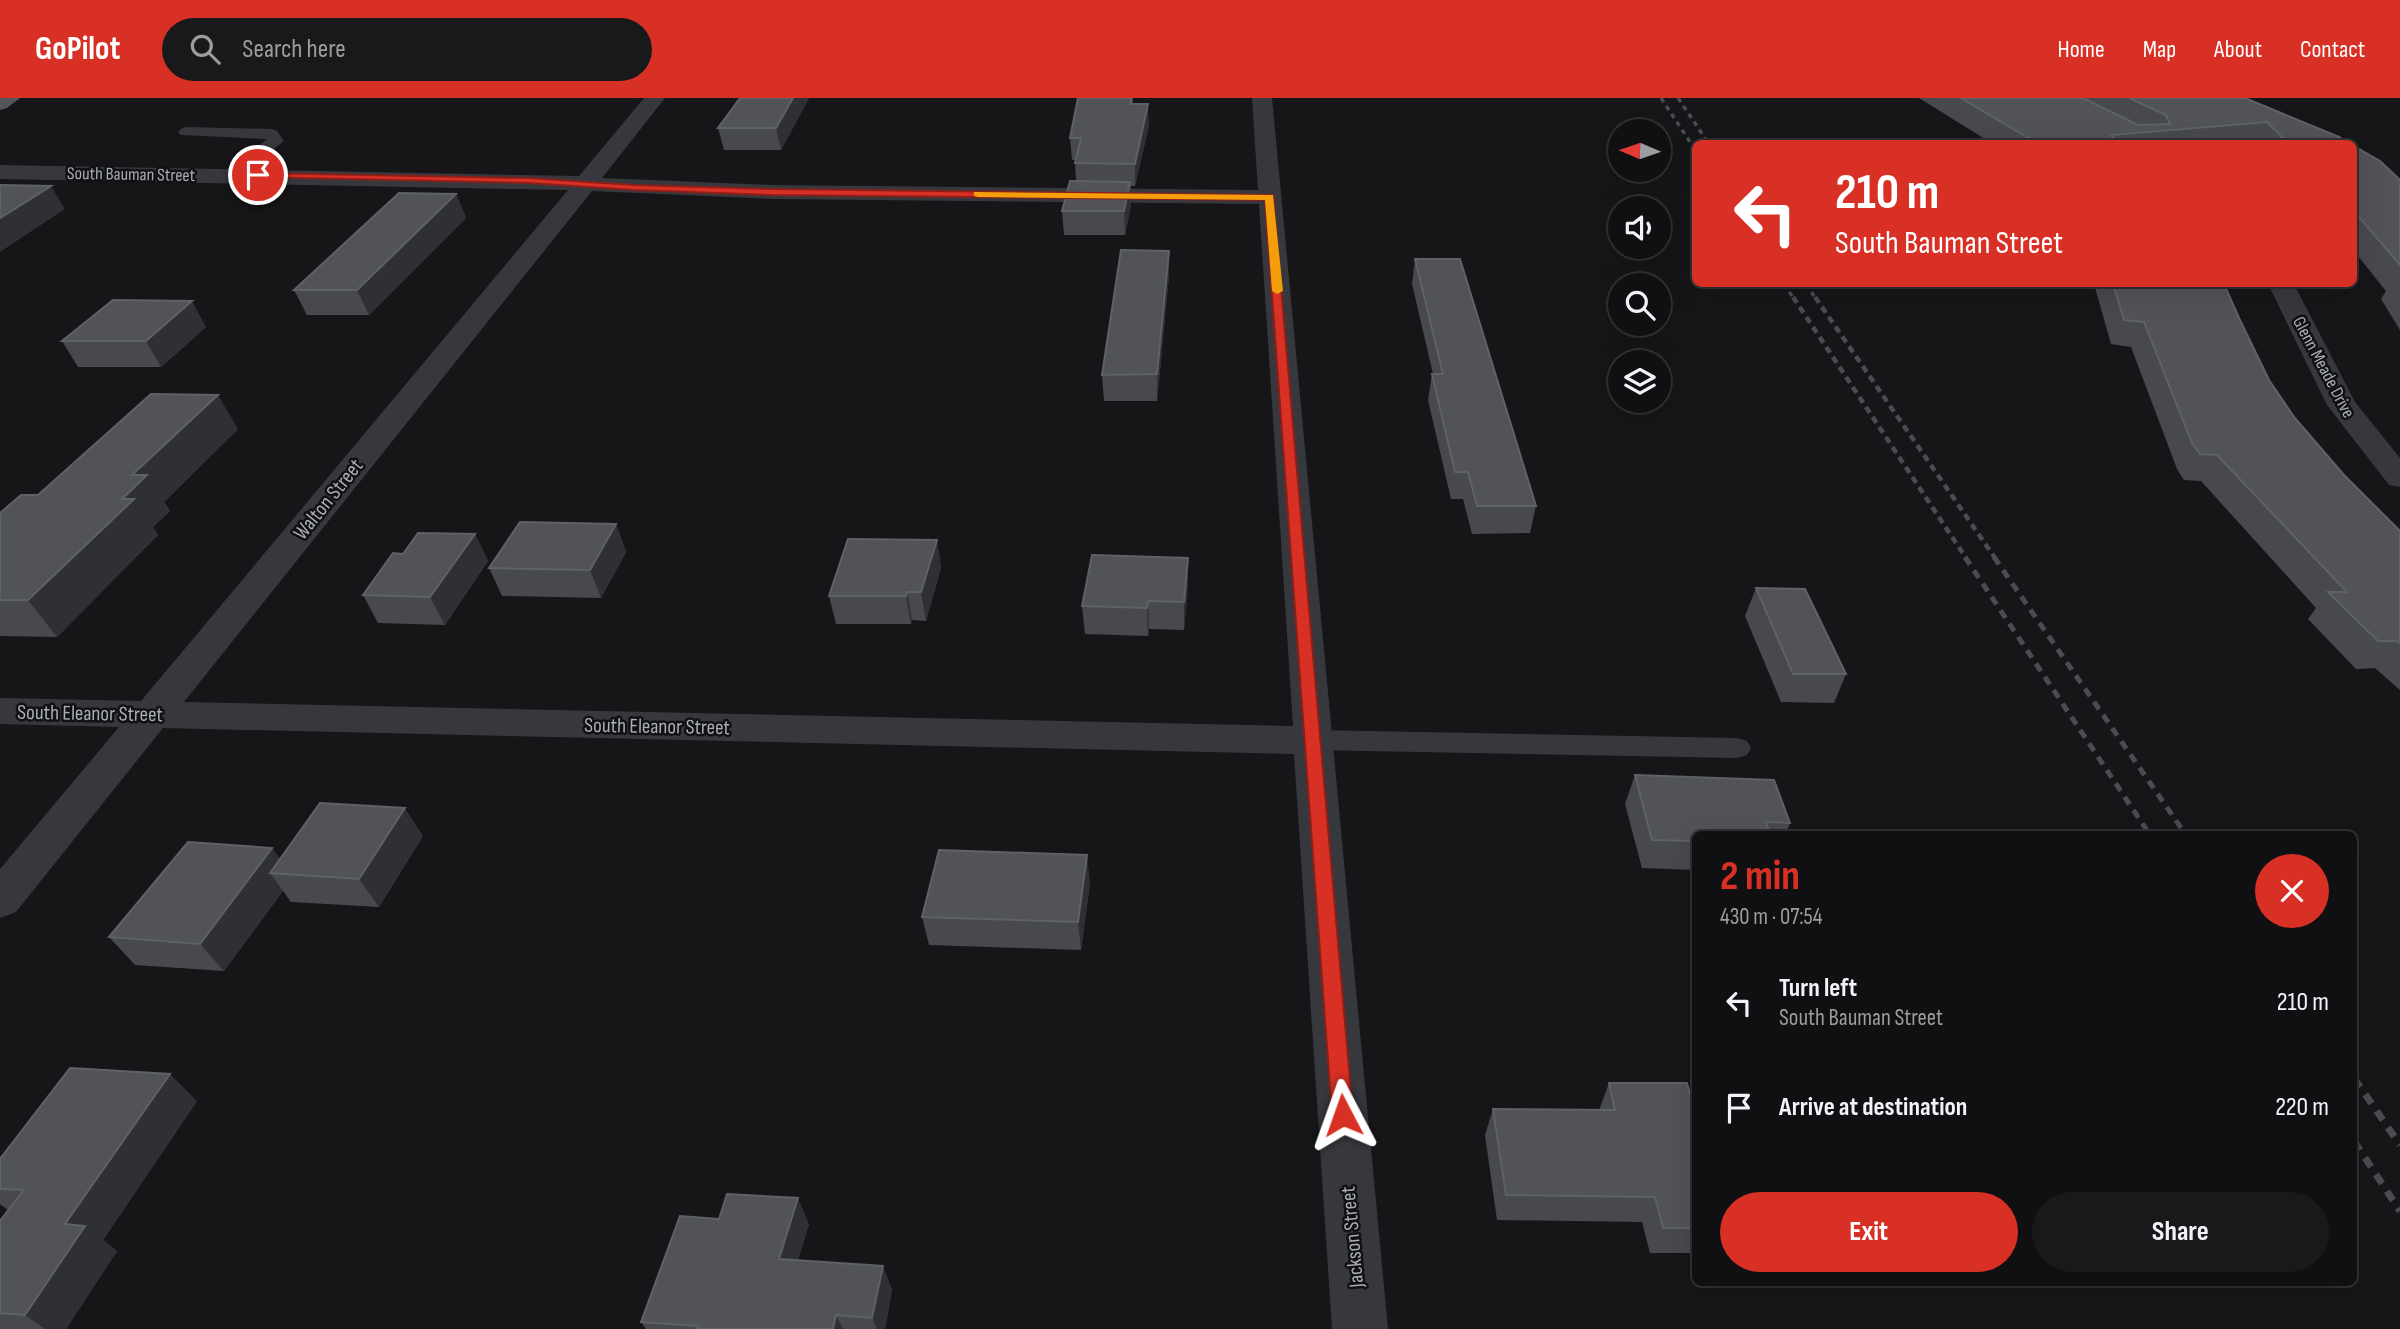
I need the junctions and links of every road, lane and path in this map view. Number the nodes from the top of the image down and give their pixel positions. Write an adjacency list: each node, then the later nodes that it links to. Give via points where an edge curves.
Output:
1 (10, 98): 4 (main road)
2 (655, 98): 8 (street, Walton Street)
3 (1262, 98): 9 (street, Jackson Street)
4 (0, 104)
5 (186, 132): 7 (lane, via 272,134 276,141)
6 (0, 172): 7 (street, South Bauman Street)
7 (231, 175): 8 (street, South Bauman Street)
8 (583, 184): 9 (street, South Bauman Street, via 772,192); 13 (street, Walton Street)
9 (1270, 197): 14 (street, Jackson Street)
10 (2283, 287): 11 (street, Glenn Meade Drive, via 2342,405)
11 (2400, 478)
12 (0, 712): 13 (street, South Eleanor Street)
13 (153, 715): 14 (street, South Eleanor Street); 16 (street, Walton Street)
14 (1313, 740): 15 (lane); 17 (street, Jackson Street)
15 (1737, 748)
16 (0, 900)
17 (1360, 1329)

